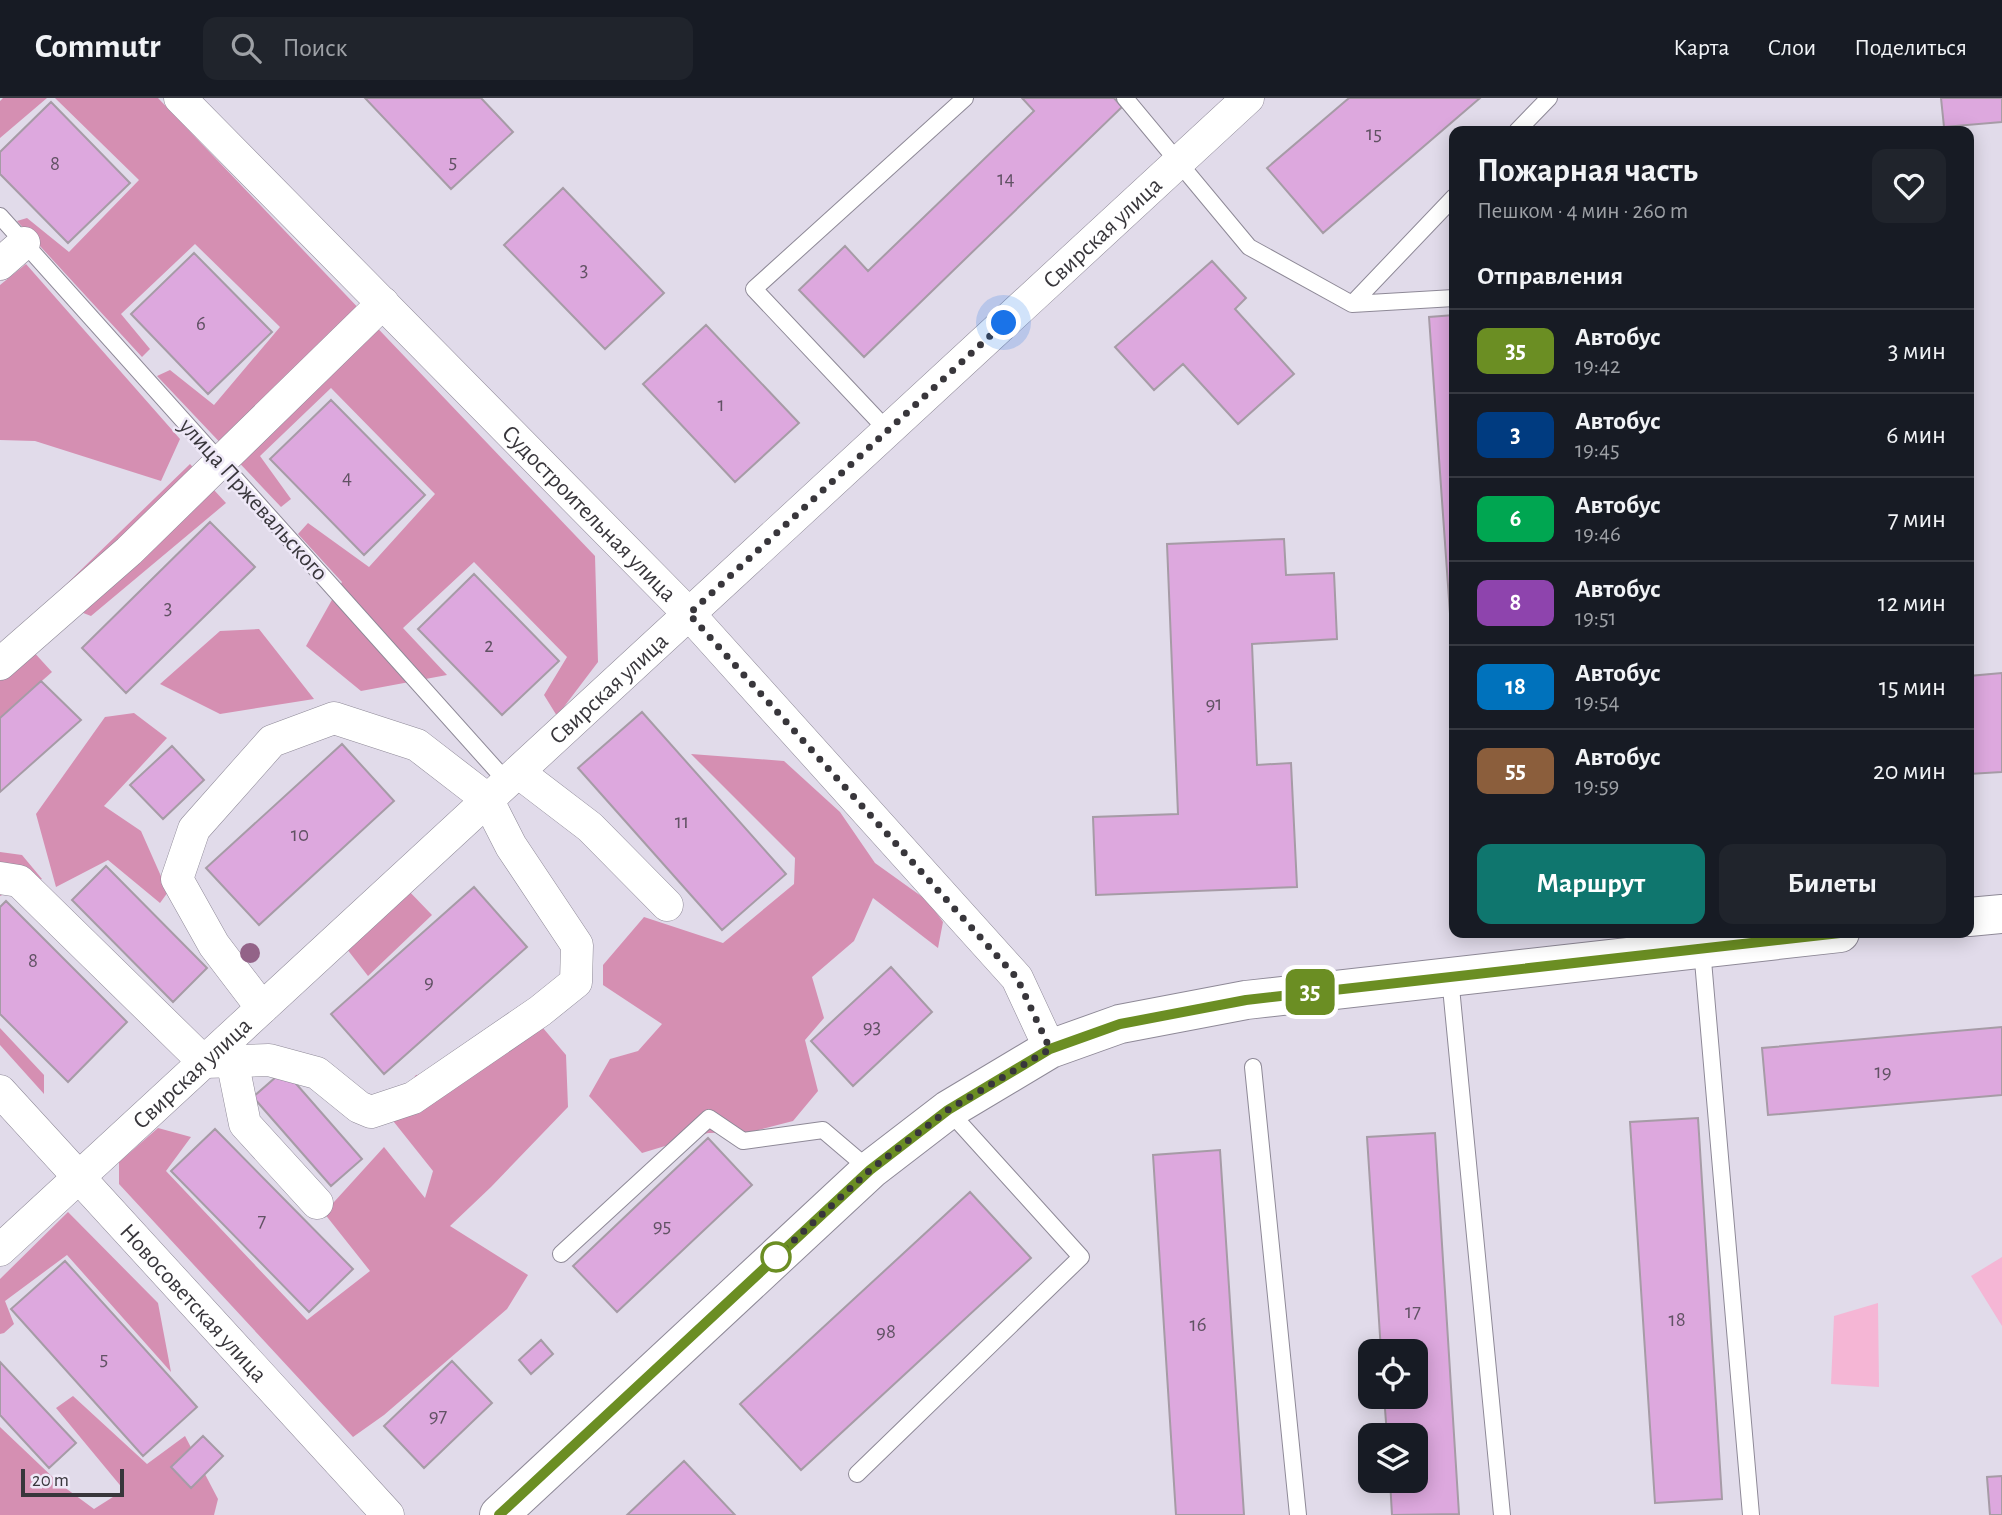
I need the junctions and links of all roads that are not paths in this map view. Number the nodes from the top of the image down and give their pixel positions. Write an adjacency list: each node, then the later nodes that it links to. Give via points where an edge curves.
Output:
1 (180, 98): 13 (street, Судостроительная улица)
2 (965, 98): 15 (lane, via 754,289)
3 (1125, 98): 7 (lane)
4 (1248, 98): 7 (street, Свирская улица)
5 (1549, 98): 6 (lane)
6 (1522, 126)
7 (1179, 162): 14 (lane, via 1249,247); 15 (street, Свирская улица)
8 (1449, 202): 14 (lane)
9 (0, 216): 10 (lane, улица Пржевальского)
10 (24, 243): 11 (street); 16 (lane, улица Пржевальского)
11 (0, 264)
12 (1449, 298): 14 (lane)
13 (383, 303): 16 (street); 17 (street, Судостроительная улица)
14 (1352, 304)
15 (887, 430): 17 (street, Свирская улица)
16 (220, 462): 18 (street, via 129,551); 19 (lane, улица Пржевальского)
17 (689, 614): 19 (street, Свирская улица); 28 (street, Судостроительная улица, via 1017,978)
18 (0, 664)
19 (504, 784): 21 (street, via 590,827); 27 (street, Свирская улица); 27 (street, via 417,745 334,718 272,741 194,830 177,879 214,946); 29 (street, via 511,846 577,946 576,982 413,1098 371,1112 317,1073 270,1060)
20 (0, 878): 29 (street, via 19,881)
21 (667, 905)
22 (2002, 914): 23 (main road)
23 (1974, 917)
24 (1769, 938): 25 (main road)
25 (1702, 949): 26 (main road); 43 (lane)
26 (1450, 977): 28 (main road, via 1246,1000 1120,1024); 42 (lane)
27 (262, 1008): 29 (street, Свирская улица)
28 (1050, 1049): 32 (main road)
29 (218, 1061): 34 (street, Свирская улица); 35 (street, via 245,1125)
30 (1253, 1067): 41 (lane)
31 (0, 1091): 34 (street, Новосоветская улица)
32 (948, 1110): 33 (main road); 38 (lane, via 1081,1257)
33 (870, 1170): 37 (lane, via 823,1130 743,1141 709,1118); 40 (main road)
34 (78, 1178): 36 (street, Свирская улица); 39 (street, Новосоветская улица)
35 (317, 1203)
36 (0, 1250)
37 (561, 1254)
38 (857, 1474)
39 (388, 1515)
40 (499, 1515)
41 (1298, 1515)
42 (1502, 1515)
43 (1751, 1515)

